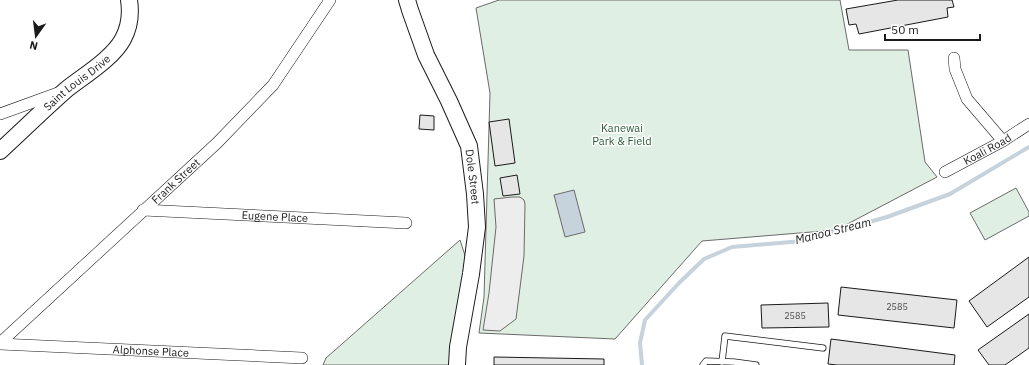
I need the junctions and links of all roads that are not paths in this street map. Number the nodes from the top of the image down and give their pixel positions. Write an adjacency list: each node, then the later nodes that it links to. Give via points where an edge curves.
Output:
1 (129, 0): 5 (street, Saint Louis Drive, via 129,23 119,46)
2 (330, 0): 11 (street, Frank Street, via 273,85 217,143)
3 (407, 0): 17 (street, Dole Street, via 426,55 469,146 477,227)
4 (954, 58): 8 (street, via 955,69 967,99)
5 (66, 90): 6 (street); 9 (street, Saint Louis Drive)
6 (0, 114)
7 (1029, 124): 8 (street, Koali Road)
8 (1003, 141): 10 (street, Koali Road)
9 (0, 152)
10 (945, 172)
11 (143, 210): 12 (street, Eugene Place); 13 (street, Frank Street)
12 (406, 222)
13 (0, 344): 15 (street, Alphonse Place)
14 (823, 348): 16 (lane, via 725,336)
15 (302, 358)
16 (722, 362): 18 (lane, via 706,361); 19 (lane)
17 (457, 365)
18 (703, 365)
19 (756, 365)

